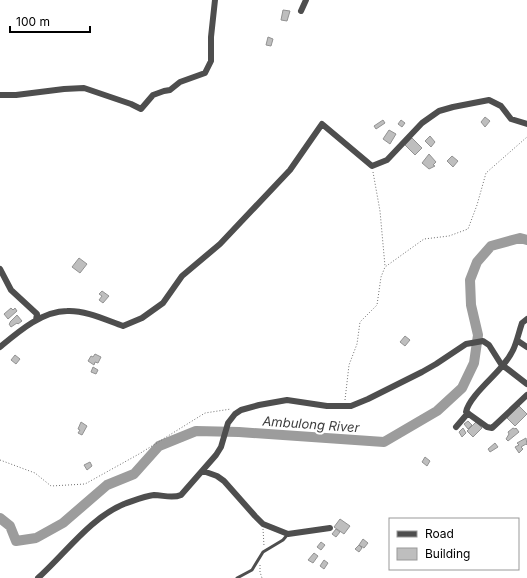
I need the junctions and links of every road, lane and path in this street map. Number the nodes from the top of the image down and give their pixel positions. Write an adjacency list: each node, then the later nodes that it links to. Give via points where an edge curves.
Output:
1 (215, 0): 4 (street, via 211,61 206,73 153,95 141,109 84,88)
2 (306, 0): 3 (street)
3 (302, 11)
4 (0, 95)
5 (527, 124): 7 (street, via 511,119 501,106 489,100 453,107 439,111 422,123 387,160)
6 (527, 137): 8 (path, via 486,173 468,229 449,236 424,239)
7 (372, 166): 8 (path, via 380,211); 11 (street, via 322,124 290,170 220,244 182,276 163,303 142,318 123,326 68,310)
8 (385, 267): 18 (path, via 377,306 360,322 357,344 349,365)
9 (0, 269): 11 (street, via 11,290 37,314)
10 (527, 319): 12 (street, via 522,322)
11 (36, 320): 13 (street)
12 (518, 341): 14 (street); 15 (street)
13 (0, 347)
14 (527, 347)
15 (503, 366): 16 (street); 18 (street, via 490,345 483,340 468,343 422,372 368,399); 20 (street, via 469,405 466,412)
16 (527, 384)
17 (527, 395): 20 (street, via 492,428)
18 (345, 406): 19 (street, via 287,400)
19 (241, 410): 22 (path, via 205,413 85,484 51,486 35,473); 23 (street, via 231,418 221,447)
20 (468, 413): 21 (street)
21 (456, 427)
22 (0, 460)
23 (203, 471): 25 (street, via 224,480 260,522); 26 (street, via 178,497 152,496 123,505 99,519)
24 (330, 528): 25 (street)
25 (288, 534): 27 (lane, via 263,552 252,570)
26 (38, 578)
27 (237, 578)

